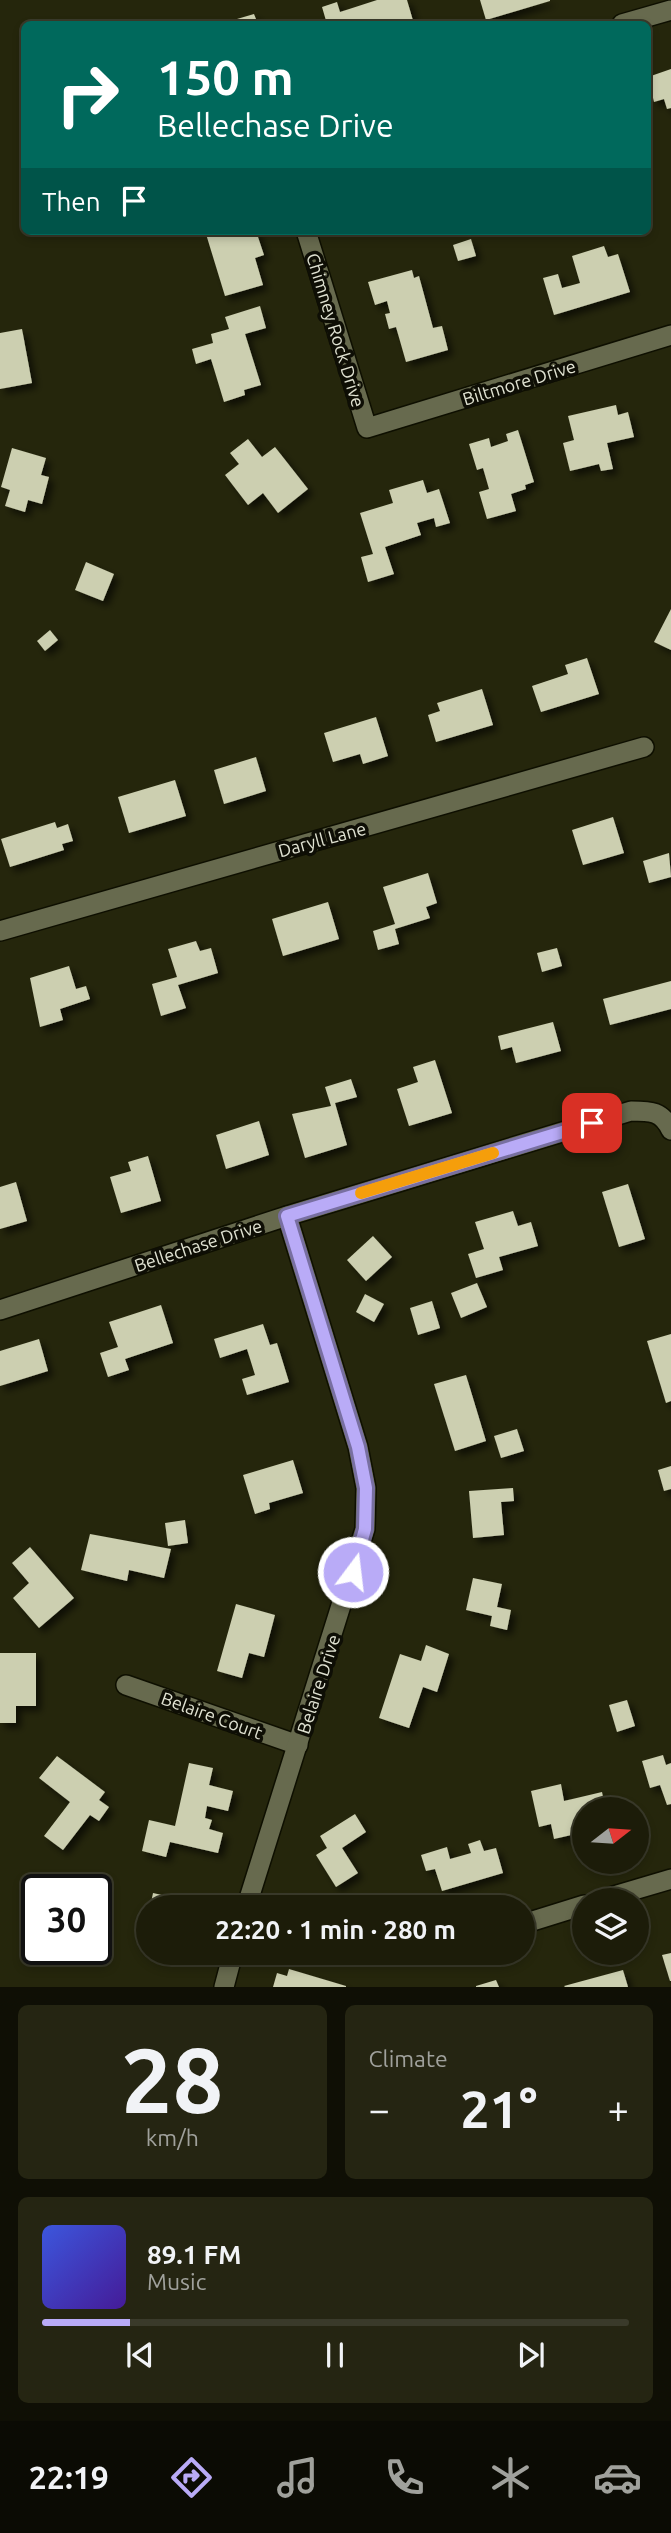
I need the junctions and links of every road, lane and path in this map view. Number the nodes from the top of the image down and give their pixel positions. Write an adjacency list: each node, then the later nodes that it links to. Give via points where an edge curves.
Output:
1 (671, 9): 2 (street)
2 (632, 21)
3 (307, 235): 5 (street, Chimney Rock Drive)
4 (671, 335): 5 (street, Biltmore Drive)
5 (367, 428)
6 (644, 747): 7 (street, Daryll Lane)
7 (0, 931)
8 (671, 1130): 9 (street, Bellechase Drive, via 665,1117 654,1111 631,1111)
9 (287, 1216): 10 (street, Bellechase Drive); 12 (street, Belaire Drive, via 358,1447 366,1488 365,1529)
10 (0, 1310)
11 (126, 1685): 12 (street, Belaire Court)
12 (298, 1745): 15 (street, Belaire Drive)
13 (671, 1879): 14 (street)
14 (641, 1888)
15 (250, 1895)
16 (572, 1909): 17 (street)
17 (535, 1920)
18 (230, 1965): 19 (street)
19 (224, 1987)

